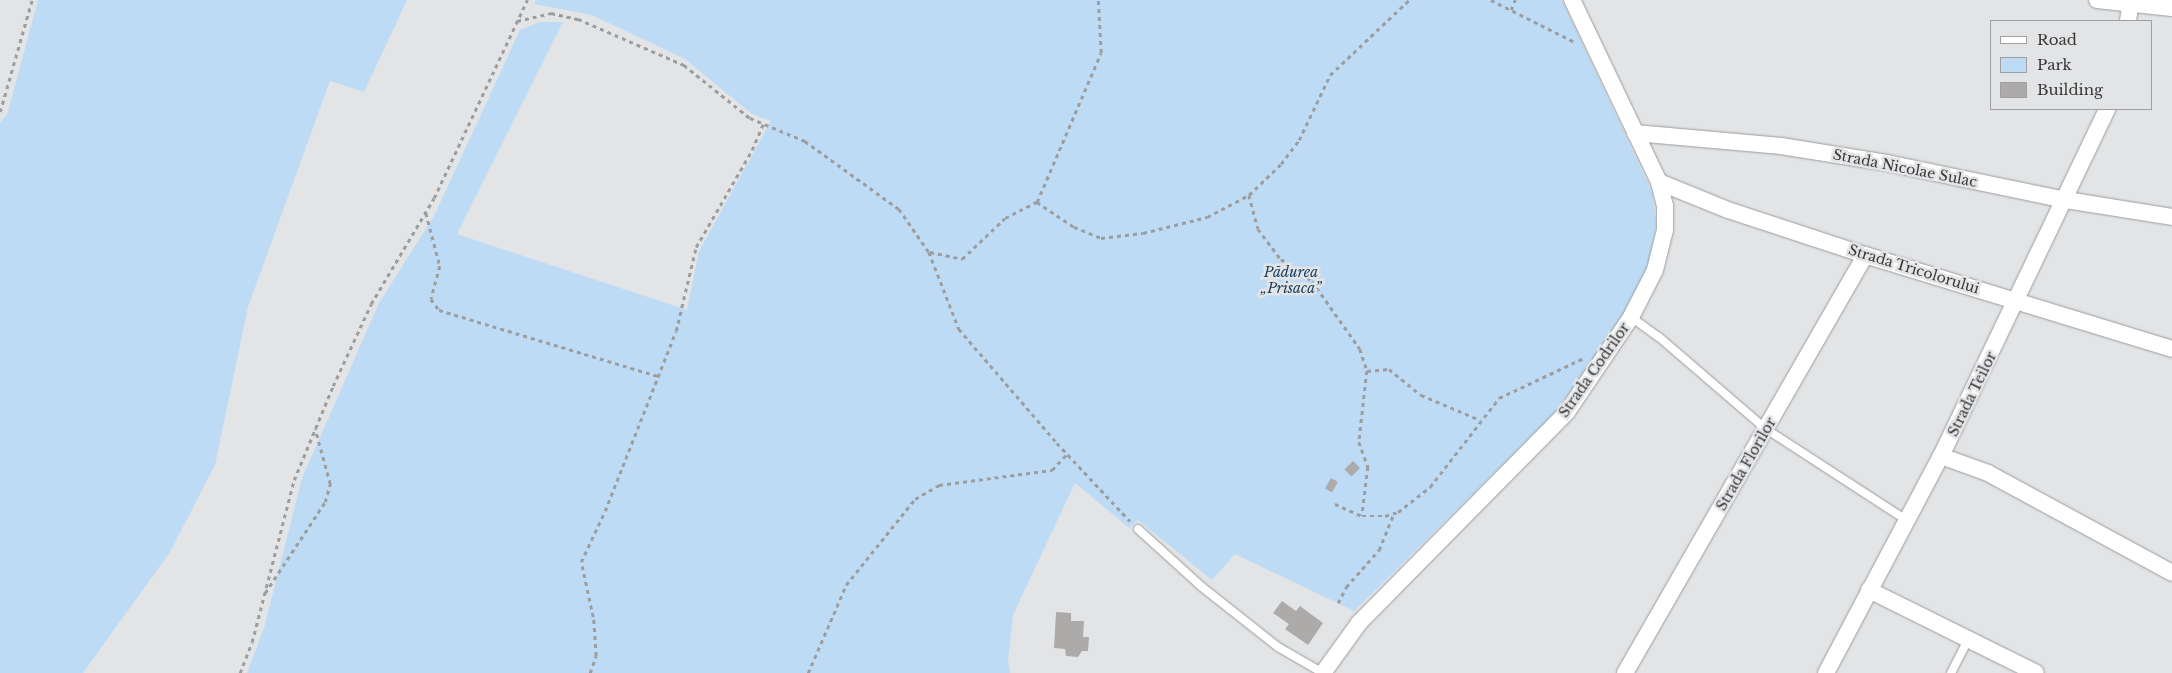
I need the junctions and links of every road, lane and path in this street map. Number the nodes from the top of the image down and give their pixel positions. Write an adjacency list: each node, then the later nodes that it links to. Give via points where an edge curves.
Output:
1 (32, 0): 16 (path)
2 (527, 0): 13 (path)
3 (1098, 0): 22 (path, via 1101,53)
4 (1409, 0): 20 (path, via 1330,75 1299,140 1282,164)
5 (1491, 0): 11 (path)
6 (1515, 0): 11 (path)
7 (1572, 0): 14 (street, Strada Codrilor)
8 (2097, 0): 9 (street)
9 (2131, 2): 10 (street); 12 (street)
10 (2172, 8)
11 (1511, 10): 14 (path)
12 (2128, 20)
13 (517, 21): 17 (path, via 551,13 606,28 684,65 750,118); 23 (path)
14 (1598, 54): 18 (street, Strada Codrilor)
15 (2107, 110): 21 (street, Strada Teilor)
16 (0, 112)
17 (763, 124): 25 (path, via 805,141 899,209); 32 (path, via 752,150 696,248 676,331)
18 (1636, 133): 19 (street, Strada Codrilor); 21 (street, Strada Nicolae Sulac, via 1782,146 1887,163)
19 (1659, 182): 26 (street, Strada Tricolorului, via 1720,207); 28 (street, Strada Codrilor, via 1666,230 1661,251)
20 (1249, 195): 22 (path, via 1207,217 1143,233 1101,238 1074,227); 31 (path, via 1258,229 1281,259 1312,281 1360,349)
21 (2066, 200): 24 (street, Strada Nicolae Sulac); 27 (street, Strada Teilor)
22 (1037, 202): 25 (path, via 1005,218 962,259)
23 (426, 212): 32 (path, via 440,266 431,299 439,310); 34 (path, via 372,304)
24 (2172, 217)
25 (929, 252): 36 (path, via 959,329)
26 (1865, 255): 27 (street, Strada Tricolorului); 35 (street, Strada Florilor)
27 (2017, 302): 30 (street, Strada Tricolorului); 37 (street, Strada Teilor)
28 (1631, 317): 29 (street, Strada Codrilor); 35 (lane)
29 (1610, 346): 33 (path, via 1499,398); 51 (street, Strada Codrilor, via 1555,425 1358,623)
30 (2172, 349)
31 (1367, 371): 33 (path, via 1389,370 1421,395); 40 (path, via 1359,442 1368,467)
32 (658, 376): 49 (path, via 605,511 581,562 593,617 596,656)
33 (1480, 420): 39 (path, via 1430,487)
34 (314, 429): 45 (path, via 294,480); 45 (path, via 330,484 325,502)
35 (1766, 429): 41 (lane); 52 (street, Strada Florilor)
36 (1067, 454): 42 (path); 50 (path, via 1052,470 939,485 916,498 846,585)
37 (1941, 456): 41 (street, Strada Teilor); 43 (street, via 1988,473)
38 (1334, 504): 40 (path)
39 (1394, 513): 40 (path); 46 (path, via 1379,550 1346,587)
40 (1362, 516)
41 (1906, 520): 44 (street, Strada Teilor)
42 (1138, 529): 51 (lane, via 1202,587 1278,647)
43 (2172, 573)
44 (1868, 590): 47 (street); 53 (street, Strada Teilor)
45 (264, 594): 48 (path)
46 (1338, 603)
47 (1968, 639): 54 (lane); 55 (street)
48 (240, 673)
49 (590, 673)
50 (808, 673)
51 (1323, 673)
52 (1625, 673)
53 (1826, 673)
54 (1951, 673)
55 (2036, 673)

